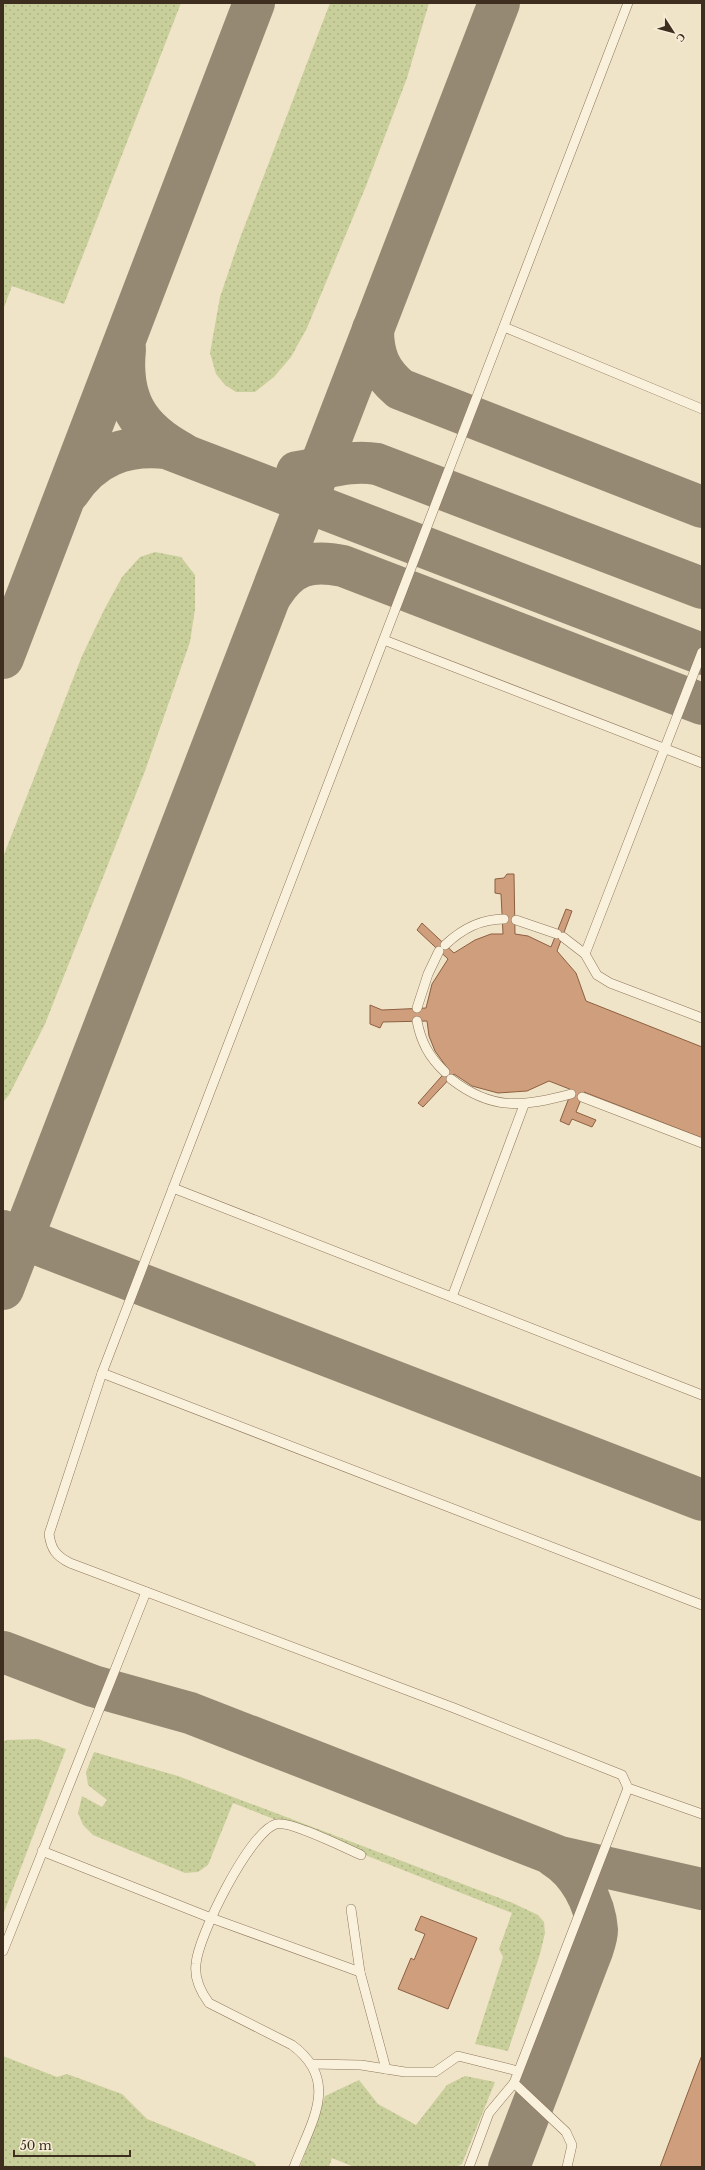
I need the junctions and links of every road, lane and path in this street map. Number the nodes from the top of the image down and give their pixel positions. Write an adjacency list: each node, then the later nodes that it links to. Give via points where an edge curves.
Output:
1 (628, 3): 2 (lane)
2 (504, 327): 3 (lane); 4 (lane)
3 (702, 409)
4 (384, 640): 6 (lane); 18 (lane)
5 (702, 652): 6 (lane)
6 (664, 748): 7 (lane); 10 (lane)
7 (702, 763)
8 (504, 919): 11 (lane, via 490,919 472,926 442,948 428,974)
9 (516, 920): 10 (lane, via 560,935)
10 (585, 954): 12 (lane, via 597,975 610,983)
11 (417, 1008)
12 (702, 1018)
13 (417, 1021): 16 (lane, via 429,1056 448,1076 476,1097)
14 (570, 1094): 16 (lane)
15 (582, 1097): 17 (lane)
16 (524, 1105): 19 (lane)
17 (702, 1143)
18 (173, 1188): 19 (lane); 20 (lane)
19 (452, 1297): 21 (lane)
20 (102, 1373): 22 (lane, via 50,1528 50,1542 56,1554 70,1563); 23 (lane)
21 (702, 1395)
22 (146, 1592): 24 (lane, via 509,1729 622,1775); 26 (lane)
23 (702, 1605)
24 (628, 1788): 25 (lane); 34 (lane)
25 (702, 1814)
26 (42, 1851): 29 (lane); 30 (lane)
27 (361, 1855): 29 (lane, via 290,1825 275,1824 259,1837 250,1850)
28 (352, 1908): 31 (lane)
29 (211, 1918): 31 (lane); 32 (lane, via 198,1950 196,1963 196,1977 200,1990 209,2003 292,2045)
30 (3, 1951)
31 (360, 1972): 33 (lane)
32 (312, 2064): 33 (lane); 36 (lane, via 317,2074 317,2108)
33 (386, 2069): 34 (lane, via 435,2072 458,2056)
34 (518, 2071): 35 (lane)
35 (514, 2083): 37 (lane, via 489,2113); 38 (lane, via 566,2132 572,2145)
36 (294, 2167)
37 (468, 2167)
38 (567, 2167)

